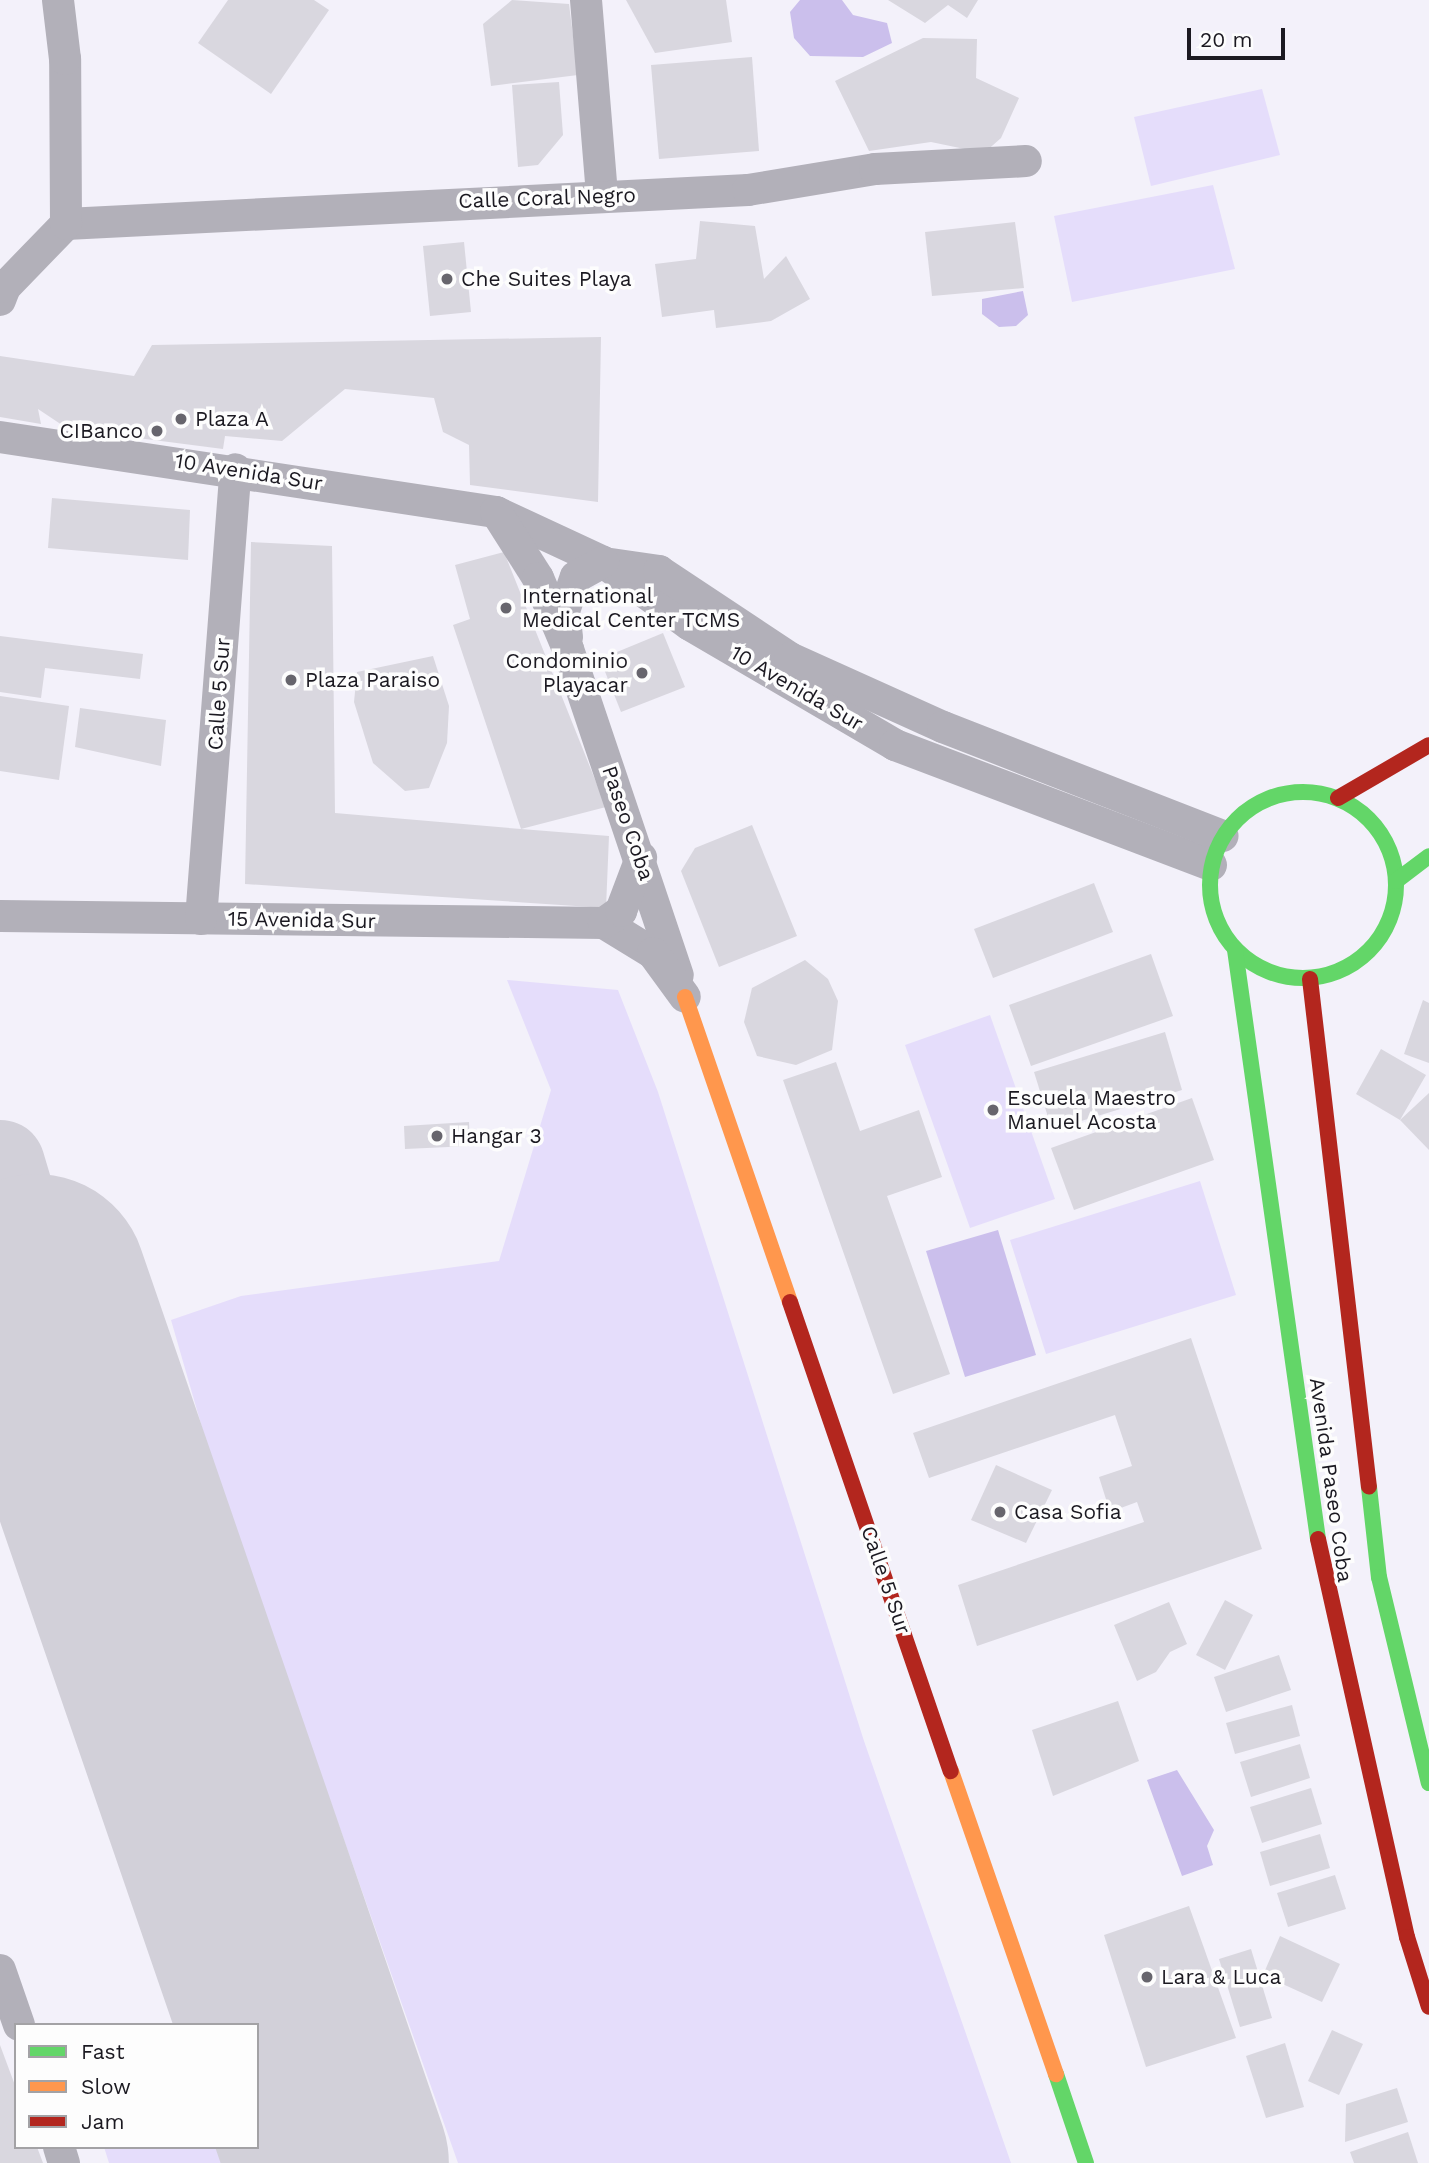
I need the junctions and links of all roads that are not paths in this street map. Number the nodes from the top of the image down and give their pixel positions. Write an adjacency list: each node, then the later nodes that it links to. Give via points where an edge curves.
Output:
1 (58, 0): 5 (street, via 65,59)
2 (586, 0): 4 (street)
3 (1026, 162): 4 (street, Calle Coral Negro, via 875,169 748,190)
4 (602, 195): 5 (street, Calle Coral Negro)
5 (66, 225): 6 (street, via 5,287)
6 (0, 300)
7 (0, 437): 8 (street, 10 Avenida Sur)
8 (236, 469): 9 (street, 10 Avenida Sur); 20 (street, Calle 5 Sur)
9 (496, 512): 10 (street, 10 Avenida Sur); 11 (street, Paseo Coba, via 538,578)
10 (603, 562): 11 (street, Paseo Coba, via 576,577 564,611); 14 (street, 10 Avenida Sur, via 659,571 790,659 943,727); 17 (street, 10 Avenida Sur, via 690,625 895,745)
11 (568, 649): 16 (street, Paseo Coba)
12 (1429, 745): 13 (main road)
13 (1338, 798): 14 (main road, via 1286,792 1239,815); 18 (main road, via 1379,831)
14 (1222, 836): 17 (main road)
15 (1429, 856): 18 (main road)
16 (641, 858): 21 (street, via 621,911); 24 (street, Paseo Coba)
17 (1211, 865): 22 (main road, via 1215,915)
18 (1396, 881): 23 (main road, via 1390,918 1370,950 1353,965)
19 (0, 916): 20 (street, 15 Avenida Sur)
20 (201, 919): 21 (street, 15 Avenida Sur)
21 (604, 923): 24 (street, via 653,953)
22 (1235, 950): 23 (main road, via 1282,977); 26 (main road, Avenida Paseo Coba, via 1324,1585 1407,1937)
23 (1310, 979): 25 (main road, Avenida Paseo Coba, via 1379,1577)
24 (685, 997): 27 (main road, Calle 5 Sur)
25 (1429, 1783)
26 (1429, 2007)
27 (1086, 2163)

